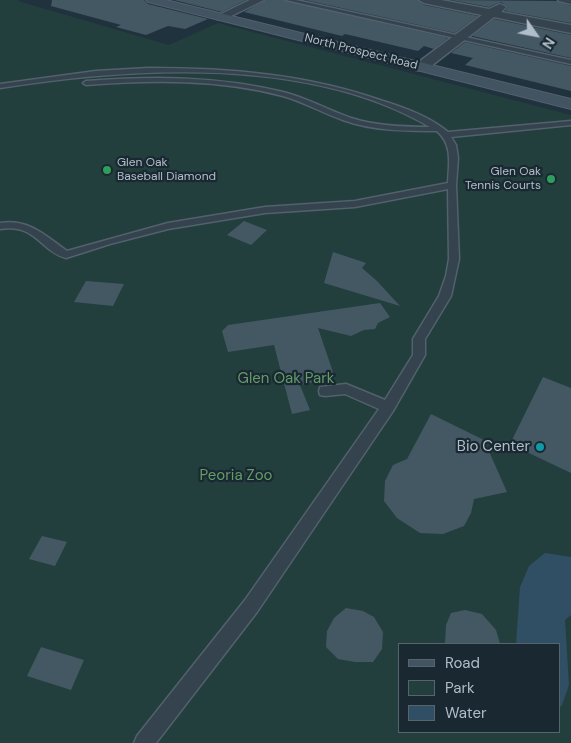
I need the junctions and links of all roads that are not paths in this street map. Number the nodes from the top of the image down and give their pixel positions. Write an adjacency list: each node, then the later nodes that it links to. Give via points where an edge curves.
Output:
1 (152, 0): 9 (main road, North Prospect Road)
2 (259, 0): 9 (street)
3 (289, 0): 11 (lane)
4 (424, 0): 8 (street)
5 (508, 0): 8 (street)
6 (561, 0): 7 (lane)
7 (571, 2)
8 (491, 14): 10 (street); 11 (street)
9 (221, 17): 13 (main road, North Prospect Road)
10 (571, 29)
11 (459, 38): 12 (lane); 13 (street)
12 (571, 62)
13 (420, 67): 16 (main road, North Prospect Road)
14 (0, 86): 18 (lane, via 110,72 177,70 242,73 354,92 412,115)
15 (53, 86): 18 (lane, via 158,79 230,84 284,94 358,122 392,128)
16 (571, 104)
17 (571, 123): 19 (lane)
18 (437, 129): 19 (lane)
19 (445, 134): 20 (lane, via 454,150)
20 (452, 185): 21 (lane, via 355,204 265,210 168,226 66,255 29,228 16,224); 23 (lane, via 454,259 446,292 419,339 419,355)
21 (0, 226)
22 (325, 391): 23 (lane, via 346,389)
23 (388, 407): 24 (lane, via 251,606)
24 (144, 743)

